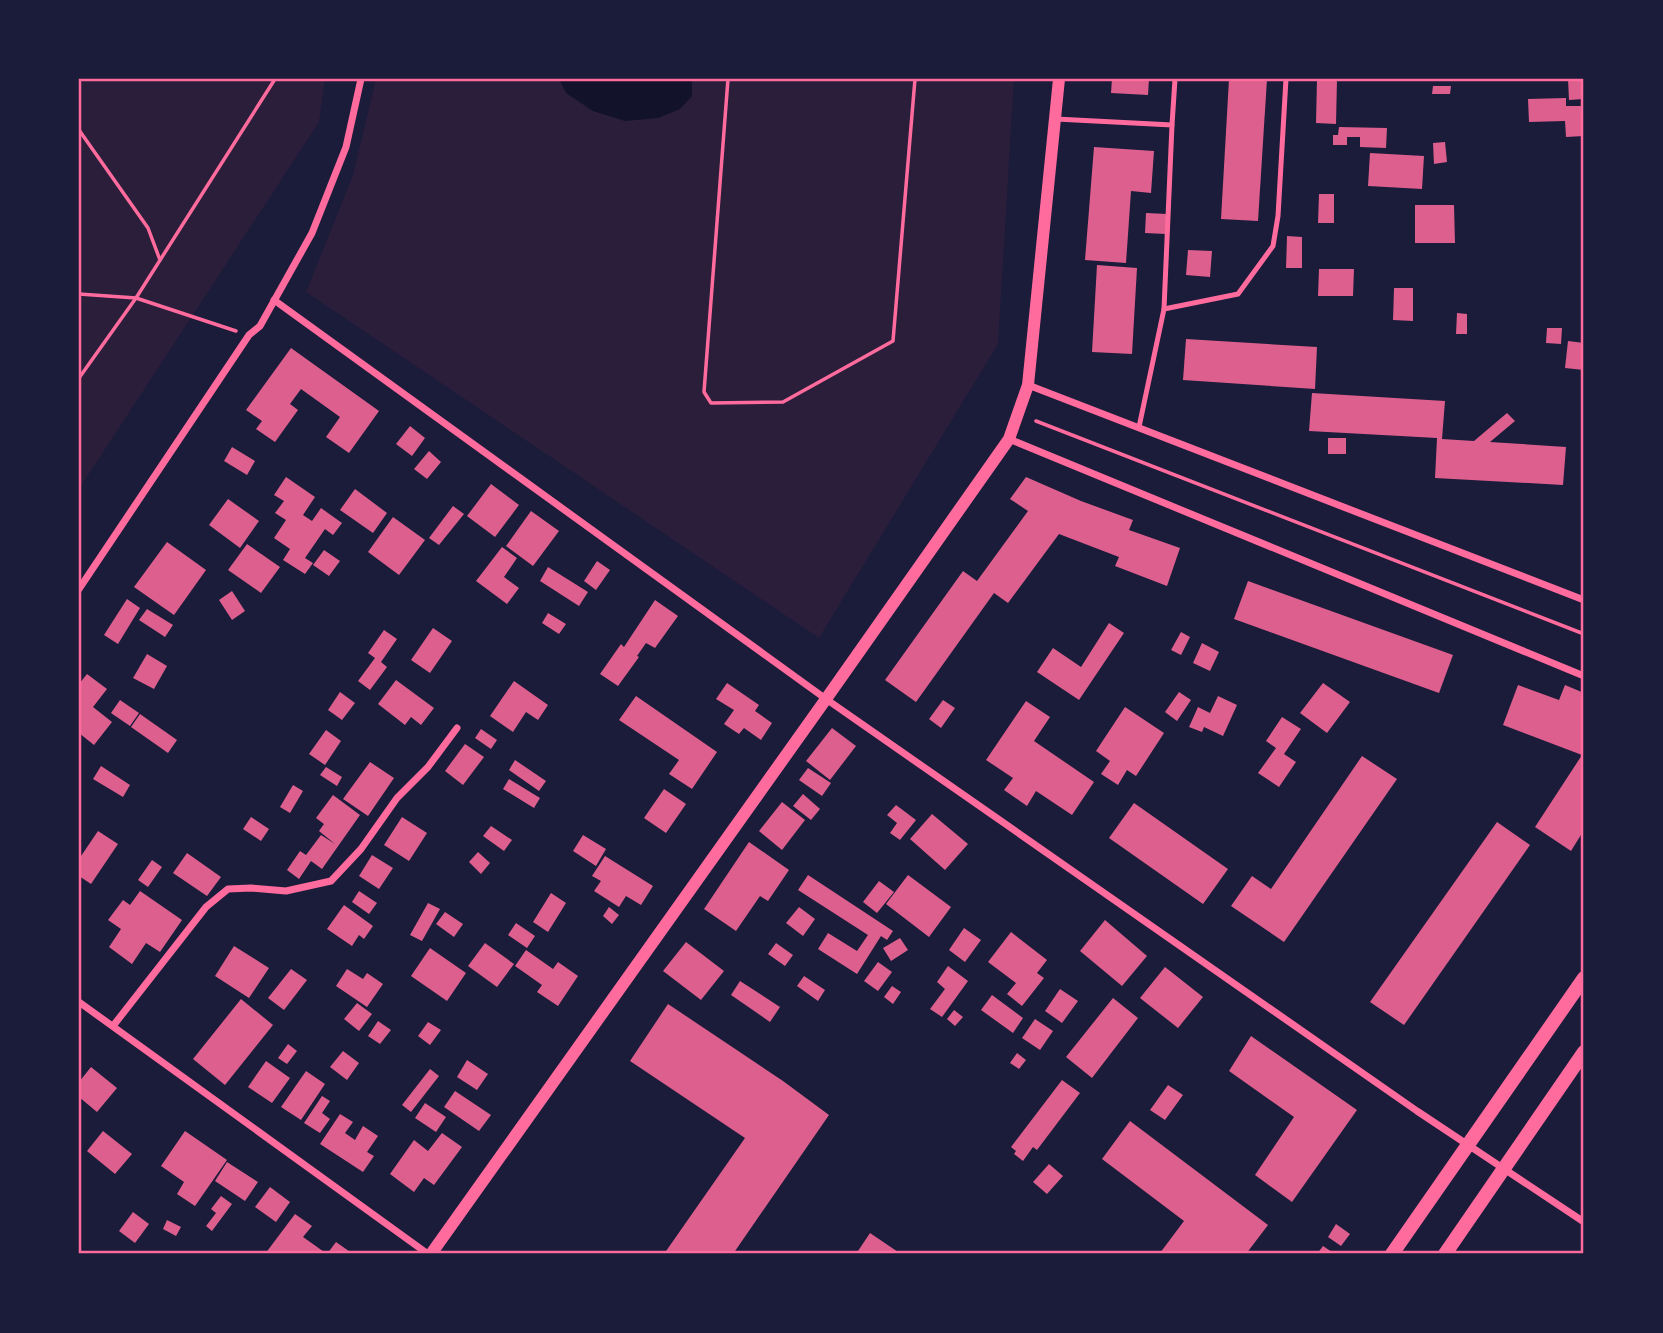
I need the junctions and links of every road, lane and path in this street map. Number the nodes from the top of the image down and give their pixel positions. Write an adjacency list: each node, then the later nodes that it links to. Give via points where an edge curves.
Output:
1 (275, 79): 11 (path)
2 (361, 79): 14 (street, via 346,147 312,233)
3 (727, 79): 4 (path, via 704,392 710,403 783,402 893,341)
4 (915, 79)
5 (1059, 79): 8 (street)
6 (1175, 79): 9 (lane)
7 (1286, 79): 15 (lane, via 1273,246 1238,294)
8 (1056, 119): 9 (lane); 18 (street)
9 (1172, 125): 15 (lane)
10 (79, 130): 11 (path, via 148,229)
11 (160, 260): 13 (path)
12 (79, 294): 13 (path)
13 (136, 298): 16 (path); 17 (path)
14 (274, 300): 16 (street, via 260,326); 26 (street)
15 (1164, 309): 20 (lane)
16 (249, 335): 22 (street)
17 (79, 378)
18 (1028, 385): 20 (street); 21 (street)
19 (1036, 421): 24 (path)
20 (1139, 427): 23 (street)
21 (1009, 439): 25 (street); 26 (street)
22 (79, 589)
23 (1584, 600)
24 (1584, 635)
25 (1584, 676)
26 (826, 699): 32 (street); 35 (street)
27 (457, 728): 30 (street, via 331,881 286,891 228,890 206,906)
28 (1584, 978): 32 (main road)
29 (79, 1002): 30 (street)
30 (113, 1026): 35 (street)
31 (1584, 1052): 33 (main road)
32 (1469, 1145): 33 (street); 36 (main road)
33 (1503, 1168): 34 (street); 37 (main road)
34 (1584, 1222)
35 (430, 1254)
36 (1392, 1254)
37 (1445, 1254)

